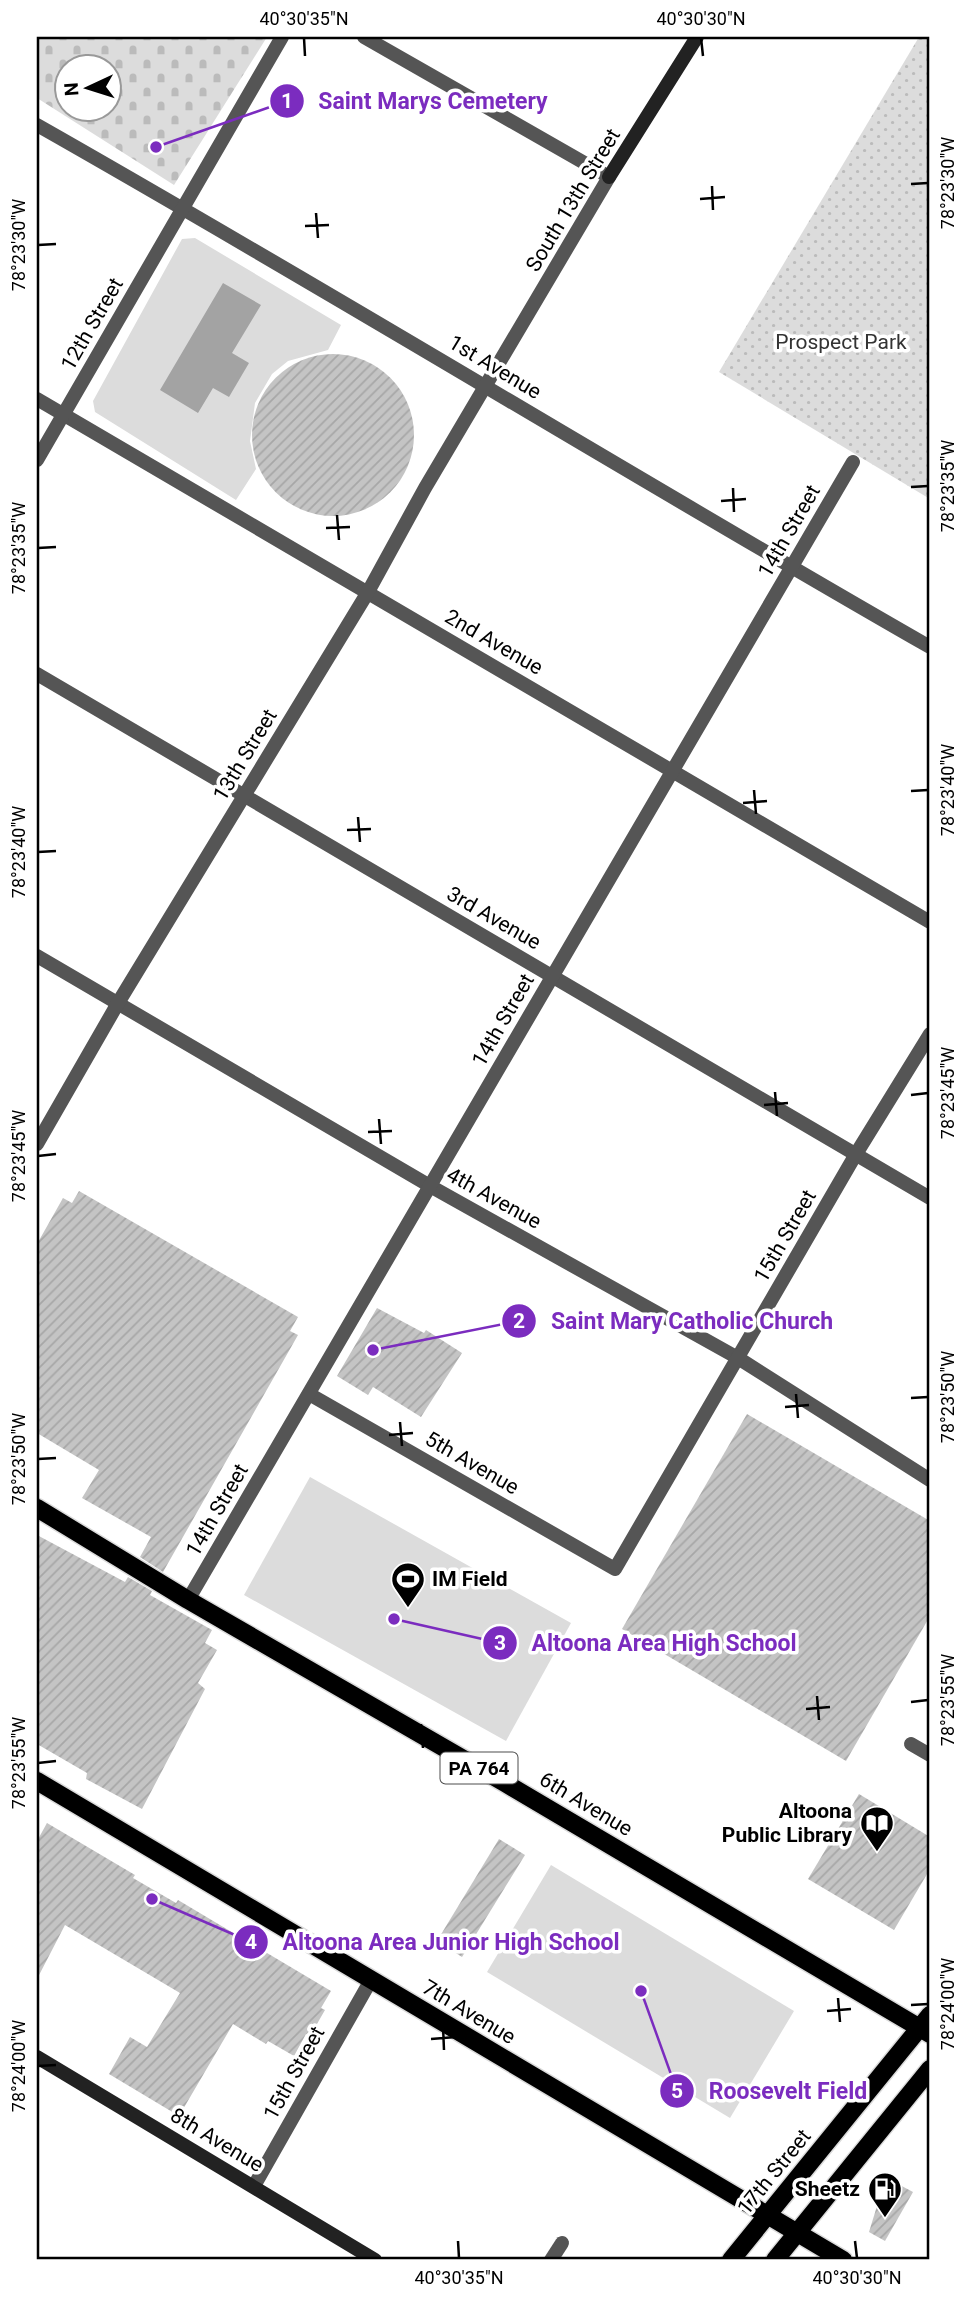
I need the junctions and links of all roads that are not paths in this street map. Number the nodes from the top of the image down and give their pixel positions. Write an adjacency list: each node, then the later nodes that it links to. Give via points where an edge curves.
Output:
1 (282, 37): 6 (street, 12th Street)
2 (364, 37): 5 (street)
3 (697, 37): 5 (street, South 13th Street)
4 (37, 125): 6 (street, 1st Avenue)
5 (609, 177): 7 (street, South 13th Street)
6 (182, 207): 7 (street, 1st Avenue); 9 (street, 12th Street)
7 (487, 386): 12 (street, 1st Avenue); 13 (street, 13th Street)
8 (37, 399): 9 (street, 2nd Avenue)
9 (64, 415): 10 (street, 12th Street); 13 (street, 2nd Avenue)
10 (37, 460)
11 (853, 462): 12 (street, 14th Street)
12 (791, 567): 14 (street, 1st Avenue); 16 (street, 14th Street)
13 (368, 592): 16 (street, 2nd Avenue); 17 (street, 13th Street)
14 (930, 647)
15 (37, 674): 17 (street, 3rd Avenue)
16 (673, 770): 18 (street, 2nd Avenue); 20 (street, 14th Street)
17 (244, 796): 20 (street, 3rd Avenue); 21 (street, 13th Street)
18 (930, 922)
19 (37, 956): 21 (street, 4th Avenue)
20 (552, 977): 24 (street, 3rd Avenue); 25 (street, 14th Street)
21 (118, 1003): 23 (street, 13th Street); 25 (street, 4th Avenue)
22 (930, 1034): 24 (street, 15th Street)
23 (37, 1144)
24 (856, 1154): 26 (street, 3rd Avenue); 27 (street, 15th Street)
25 (430, 1186): 27 (street, 4th Avenue); 28 (street, 14th Street)
26 (930, 1198)
27 (738, 1358): 29 (street, 4th Avenue); 31 (street, 15th Street)
28 (309, 1394): 31 (street, 5th Avenue); 32 (street, 14th Street)
29 (930, 1480)
30 (37, 1508): 32 (main road, 6th Avenue / PA 764)
31 (615, 1569)
32 (188, 1600): 37 (main road, 6th Avenue / PA 764)
33 (911, 1744): 34 (street)
34 (930, 1755)
35 (37, 1781): 36 (main road, 7th Avenue)
36 (371, 1980): 40 (street, 15th Street); 41 (main road, 7th Avenue)
37 (927, 2026): 41 (main road, 17th Street)
38 (37, 2057): 40 (street, 8th Avenue)
39 (930, 2069): 42 (main road)
40 (254, 2186): 44 (street, 8th Avenue)
41 (768, 2216): 42 (main road, 7th Avenue); 46 (main road, 17th Street)
42 (797, 2234): 47 (main road); 48 (main road, 7th Avenue)
43 (562, 2243): 45 (street)
44 (375, 2260)
45 (551, 2260)
46 (732, 2260)
47 (775, 2260)
48 (843, 2260)

